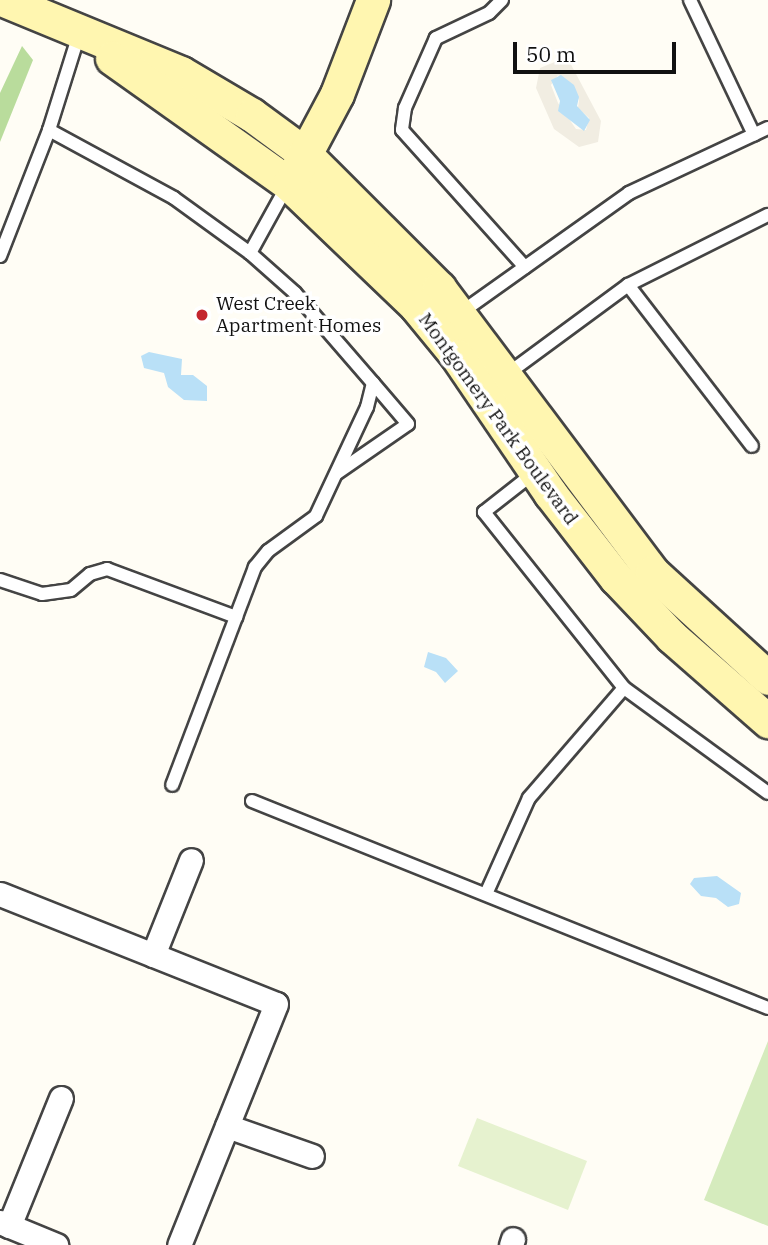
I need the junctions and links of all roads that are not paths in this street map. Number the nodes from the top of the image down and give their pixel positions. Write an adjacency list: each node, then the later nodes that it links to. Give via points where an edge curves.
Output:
1 (4, 0): 5 (street, Montgomery Park Boulevard)
2 (373, 0): 9 (street, via 337,94)
3 (502, 0): 14 (lane, via 489,13 446,31 430,46 405,107 402,130)
4 (690, 0): 8 (lane)
5 (79, 34): 7 (lane); 9 (street, Montgomery Park Boulevard, via 181,73 252,115); 10 (street, Montgomery Park Boulevard)
6 (768, 128): 8 (lane)
7 (49, 130): 12 (lane, via 174,198); 13 (lane)
8 (754, 135): 14 (lane, via 629,193)
9 (305, 154): 10 (street); 16 (street, Montgomery Park Boulevard, via 381,226)
10 (289, 184): 12 (lane); 18 (street, Montgomery Park Boulevard)
11 (768, 215): 15 (lane)
12 (250, 253): 17 (lane, via 295,293)
13 (0, 256)
14 (525, 267): 16 (lane)
15 (628, 285): 18 (lane); 19 (lane)
16 (459, 314): 18 (street, Montgomery Park Boulevard)
17 (373, 383): 21 (lane); 21 (lane, via 408,424)
18 (494, 384): 20 (street, Montgomery Park Boulevard); 24 (street, Montgomery Park Boulevard, via 652,572)
19 (752, 446)
20 (536, 471): 25 (lane, via 484,512); 26 (street, Montgomery Park Boulevard, via 635,598 730,692)
21 (337, 474): 23 (lane, via 316,516 268,551 255,567)
22 (0, 580): 23 (lane, via 42,594 71,590 90,574 107,569)
23 (236, 617): 27 (lane)
24 (768, 678)
25 (624, 688): 28 (lane); 32 (lane, via 529,798)
26 (768, 721)
27 (172, 785)
28 (768, 793)
29 (252, 801): 32 (lane)
30 (191, 860): 33 (street)
31 (0, 894): 33 (street)
32 (486, 894): 34 (lane)
33 (153, 955): 36 (street, via 276,1004)
34 (768, 1008)
35 (61, 1098): 38 (street)
36 (227, 1126): 37 (street); 40 (street)
37 (312, 1156)
38 (5, 1224): 39 (street)
39 (56, 1245)
40 (180, 1245)

